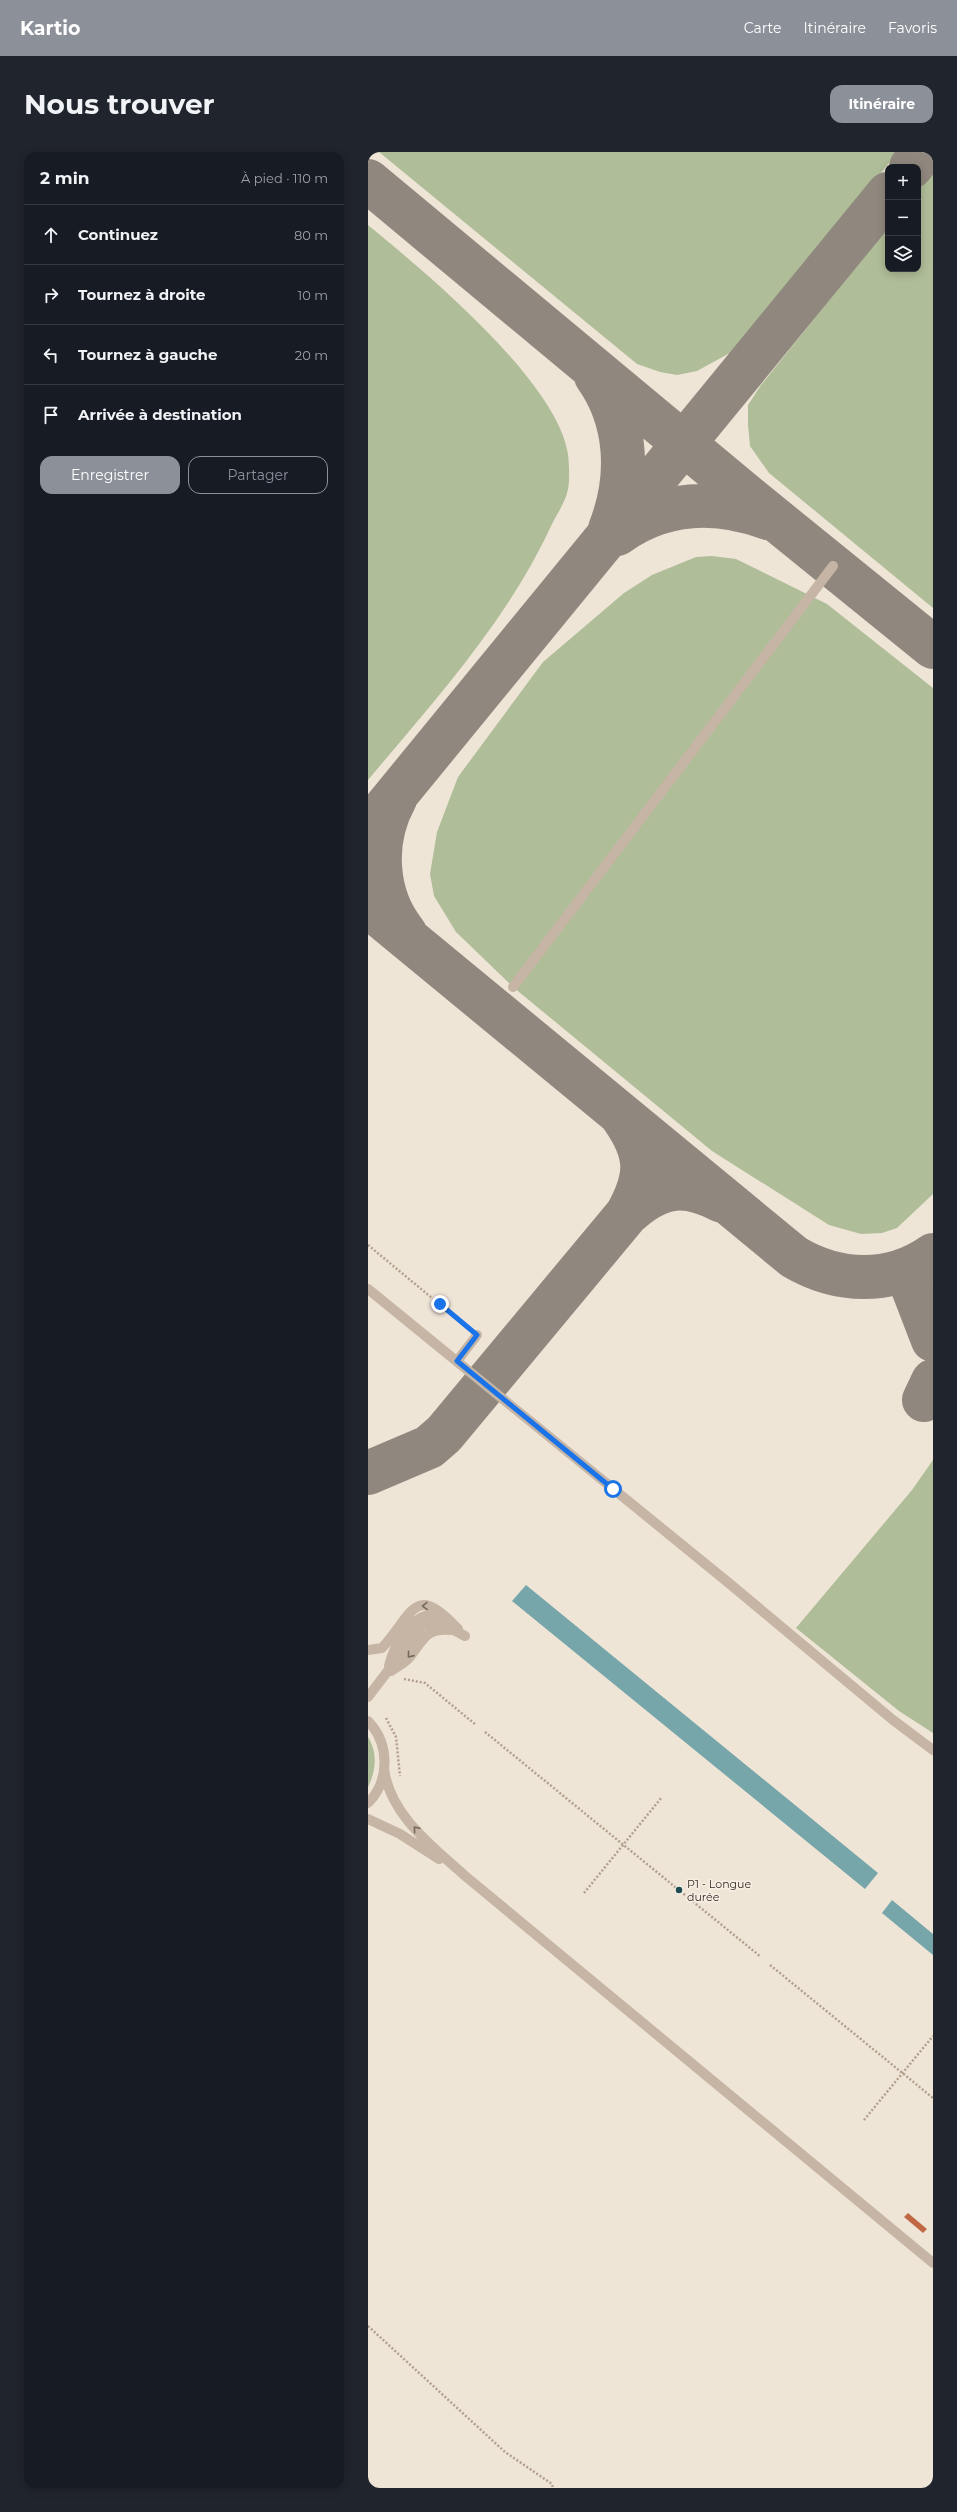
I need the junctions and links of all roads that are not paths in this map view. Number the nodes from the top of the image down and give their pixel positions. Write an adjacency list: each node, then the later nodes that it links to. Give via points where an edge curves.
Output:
1 (833, 566): 2 (street)
2 (513, 987)
3 (368, 1289): 5 (street)
4 (477, 1335): 5 (street)
5 (457, 1361): 11 (street, via 893,1720)
6 (465, 1636): 7 (street, one-way to 7, via 440,1610 427,1604 420,1605 412,1610 382,1648); 8 (street, one-way to 8, via 450,1630 439,1629 432,1632 408,1660); 8 (street, via 439,1616 434,1614 420,1618 394,1648)
7 (368, 1650)
8 (386, 1675): 9 (street)
9 (368, 1697)
10 (368, 1721): 12 (street, via 381,1741)
11 (933, 1750)
12 (384, 1768): 13 (street, via 379,1788); 15 (street, one-way to 12, via 407,1818 391,1796)
13 (368, 1803)
14 (368, 1819): 15 (street, via 400,1834)
15 (464, 1875): 16 (street)
16 (933, 2262)

